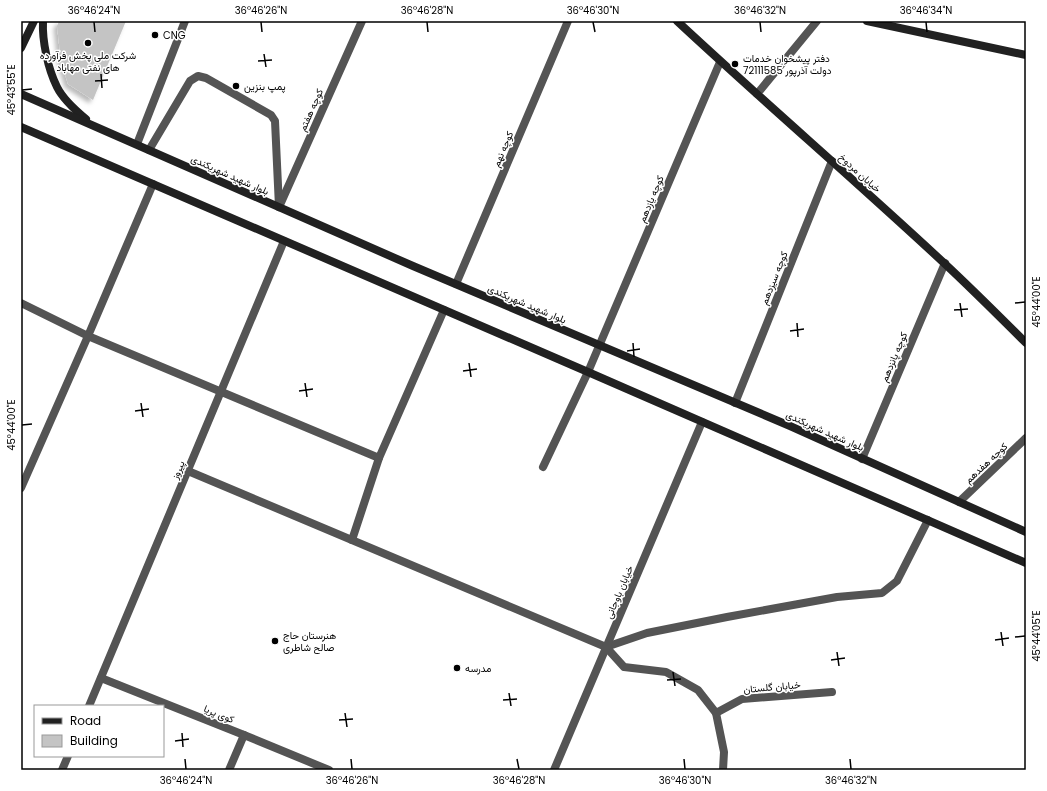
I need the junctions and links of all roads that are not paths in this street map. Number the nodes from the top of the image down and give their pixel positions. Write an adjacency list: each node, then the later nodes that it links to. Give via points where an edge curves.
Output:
1 (34, 21): 9 (main road)
2 (43, 21): 14 (main road, via 48,62 57,88 72,107)
3 (186, 21): 16 (street)
4 (360, 21): 20 (street, کوچه هفتم)
5 (568, 21): 23 (street, کوچه نهم)
6 (677, 21): 11 (main road, خیابان مردوخ)
7 (817, 21): 13 (street)
8 (867, 21): 10 (main road)
9 (21, 48)
10 (1026, 55)
11 (720, 62): 13 (main road, خیابان مردوخ); 28 (street, کوچه یازدهم)
12 (21, 94): 14 (main road, بلوار شهید شهریکندی)
13 (757, 94): 18 (main road, خیابان مردوخ)
14 (92, 125): 16 (main road, بلوار شهید شهریکندی)
15 (21, 127): 19 (main road)
16 (137, 144): 17 (main road, بلوار شهید شهریکندی)
17 (149, 150): 20 (main road, بلوار شهید شهریکندی); 20 (street, via 190,81 198,76 206,78 271,115 276,121)
18 (832, 161): 22 (main road, خیابان مردوخ); 31 (street, کوچه سیزدهم)
19 (153, 184): 21 (main road); 26 (street)
20 (279, 207): 23 (main road, بلوار شهید شهریکندی)
21 (284, 241): 25 (main road); 30 (street, پیروز)
22 (944, 263): 27 (main road, خیابان مردوخ); 35 (street, کوچه پانزدهم)
23 (456, 284): 28 (main road, بلوار شهید شهریکندی)
24 (21, 303): 26 (street)
25 (444, 310): 29 (main road); 34 (street)
26 (88, 336): 30 (street); 38 (street)
27 (1026, 343)
28 (599, 345): 29 (street, کوچه یازدهم); 31 (main road, بلوار شهید شهریکندی)
29 (588, 372): 32 (main road); 36 (street, کوچه یازدهم)
30 (221, 392): 34 (street); 37 (street, پیروز)
31 (735, 403): 35 (main road, بلوار شهید شهریکندی)
32 (702, 422): 40 (main road); 44 (street, خیابان باوجانی)
33 (1026, 438): 39 (street, کوچه هفدهم)
34 (379, 458): 42 (street)
35 (862, 459): 39 (main road, بلوار شهید شهریکندی)
36 (543, 467)
37 (188, 471): 42 (street); 45 (street, پیروز)
38 (21, 488)
39 (959, 502): 41 (main road, بلوار شهید شهریکندی)
40 (928, 520): 43 (main road); 44 (street, via 897,581 882,593 837,597 720,619 647,634)
41 (1026, 532)
42 (352, 540): 44 (street)
43 (1026, 563)
44 (606, 647): 48 (street, via 624,667 666,672 698,690); 54 (street, خیابان باوجانی)
45 (101, 678): 47 (street, پیروز); 49 (street, کوی پریا)
46 (832, 692): 48 (street, خیابان گلستان, via 742,699)
47 (89, 705)
48 (716, 713): 55 (street, via 724,752)
49 (244, 735): 52 (street); 53 (street, کوی پریا)
50 (68, 757): 51 (street)
51 (62, 770)
52 (229, 770)
53 (329, 770)
54 (554, 770)
55 (723, 770)

